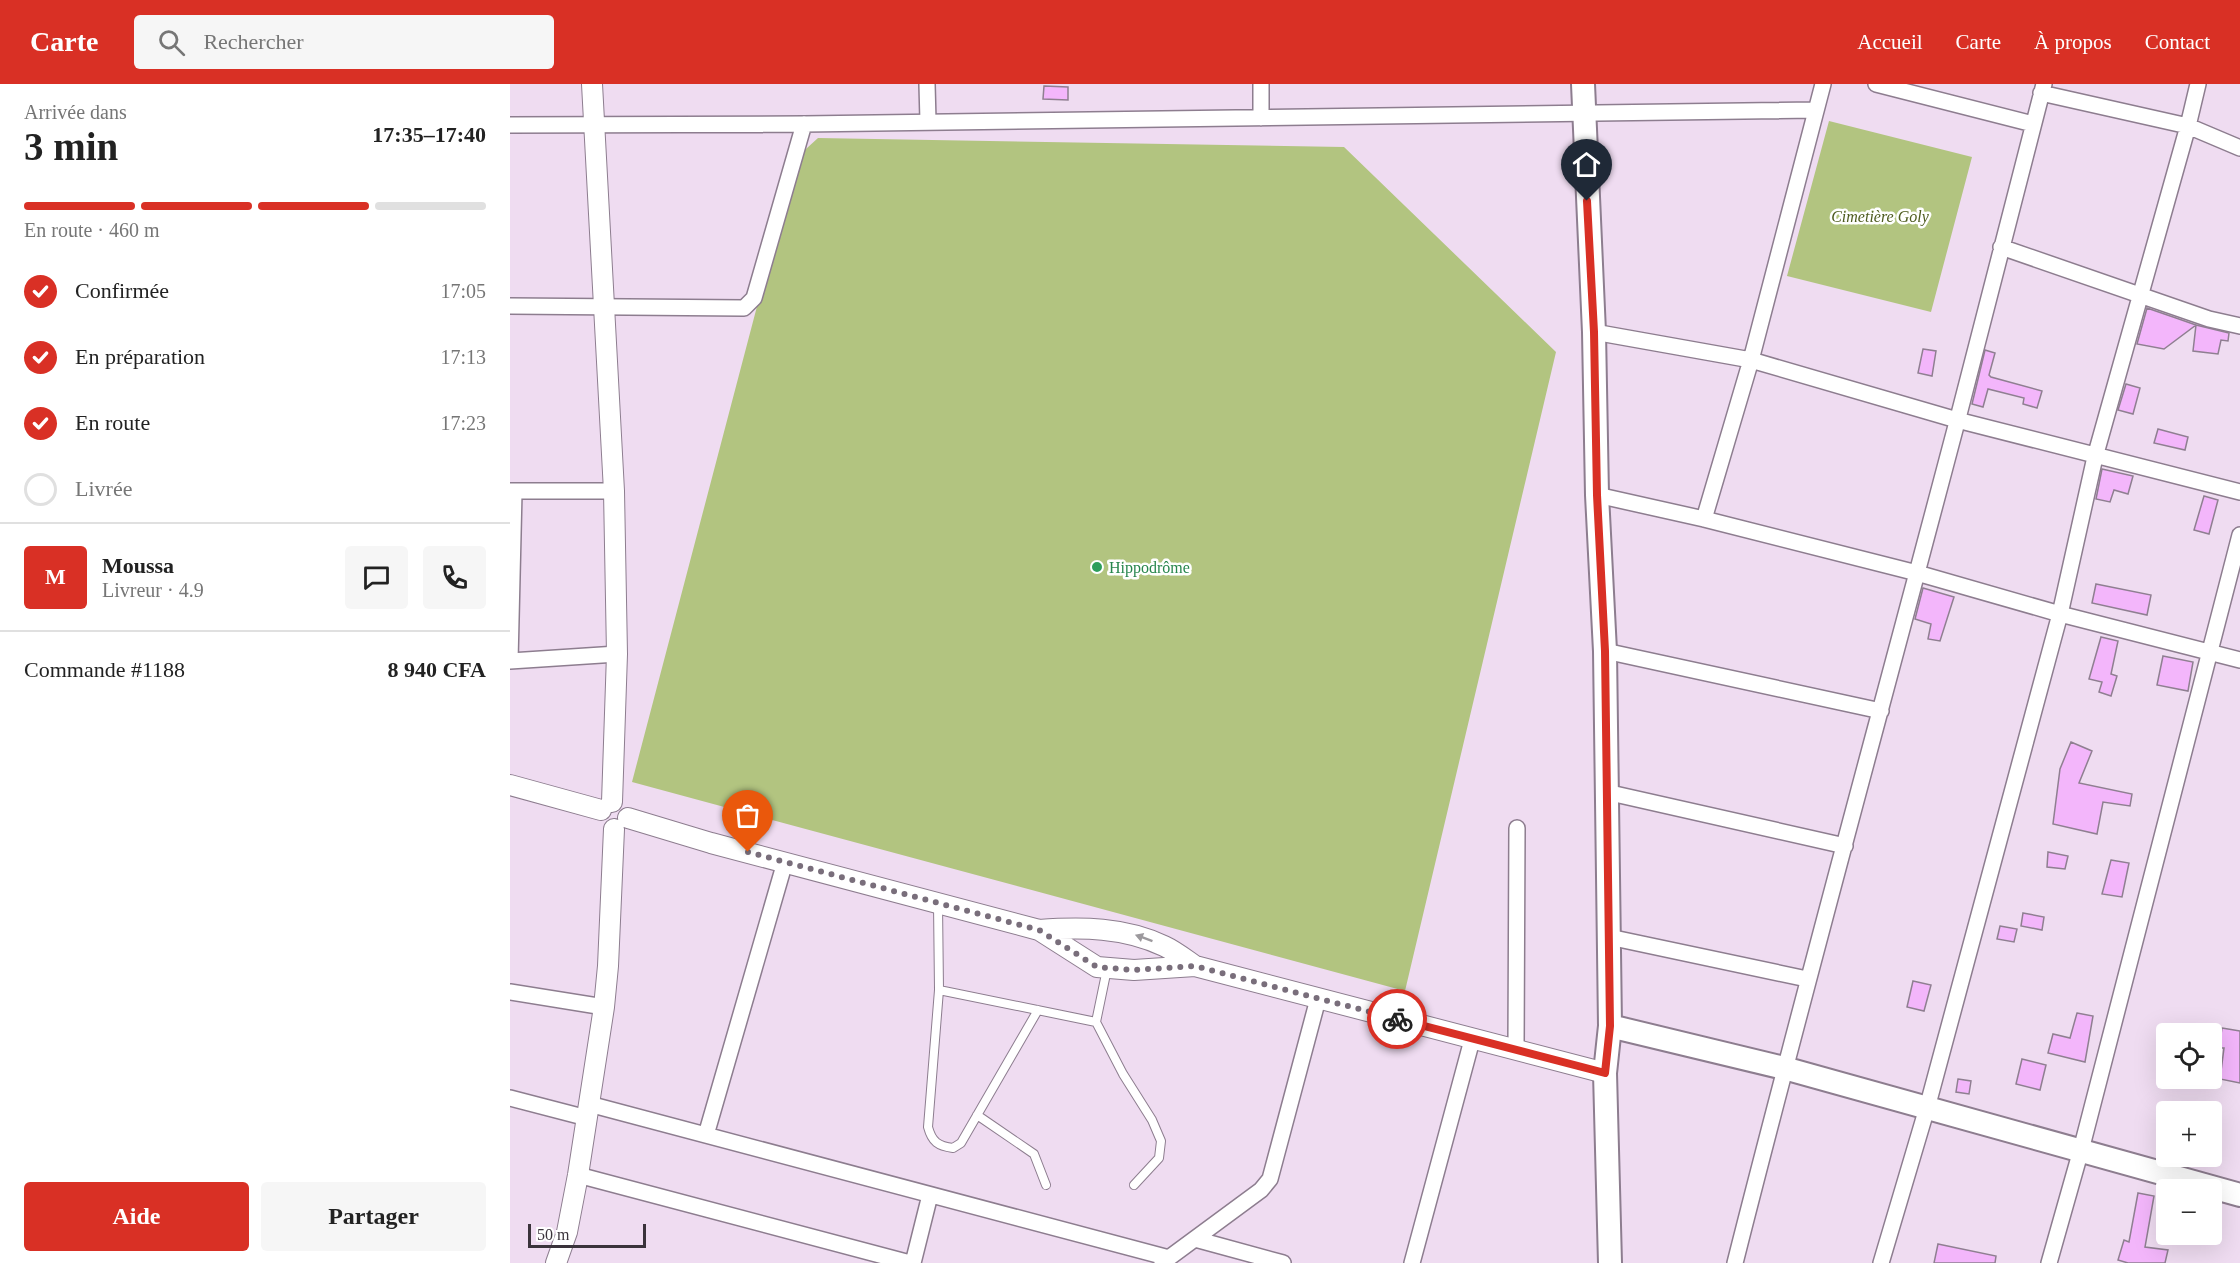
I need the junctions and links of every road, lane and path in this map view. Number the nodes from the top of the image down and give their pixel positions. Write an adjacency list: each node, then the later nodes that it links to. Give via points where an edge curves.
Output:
1 (592, 84): 13 (street)
2 (927, 84): 12 (street)
3 (1261, 84): 11 (street)
4 (1583, 84): 10 (main road)
5 (1823, 84): 9 (street)
6 (1876, 84): 15 (street)
7 (2198, 84): 17 (street)
8 (2042, 89): 15 (street); 17 (street)
9 (1816, 110): 10 (street); 25 (street)
10 (1583, 114): 11 (street); 24 (main road)
11 (1261, 118): 12 (street)
12 (928, 121): 14 (street)
13 (593, 124): 14 (street); 16 (street); 22 (street)
14 (804, 124): 22 (street, via 750,304 744,308)
15 (2033, 124): 19 (street)
16 (510, 125)
17 (2188, 126): 18 (street); 20 (street)
18 (2240, 148)
19 (2001, 247): 20 (street); 26 (street)
20 (2140, 296): 23 (street); 27 (street)
21 (510, 306): 22 (street)
22 (604, 307): 28 (street)
23 (2240, 326)
24 (1594, 332): 25 (street); 31 (main road)
25 (1751, 360): 26 (street); 32 (street)
26 (1958, 420): 27 (street); 34 (street)
27 (2095, 457): 30 (street); 35 (street)
28 (614, 491): 29 (street); 38 (street)
29 (512, 492): 39 (street)
30 (2240, 492)
31 (1597, 495): 32 (street); 36 (main road)
32 (1704, 519): 34 (street)
33 (2240, 535): 37 (street)
34 (1917, 573): 35 (street); 41 (street)
35 (2060, 614): 37 (street); 67 (street)
36 (1605, 651): 41 (street); 43 (main road)
37 (2210, 652): 40 (street); 71 (street)
38 (617, 654): 39 (street); 44 (street)
39 (510, 660)
40 (2240, 660)
41 (1881, 711): 47 (street)
42 (510, 785): 44 (street)
43 (1606, 792): 47 (street); 51 (main road)
44 (607, 806): 45 (street, via 603,823 610,829)
45 (621, 824): 48 (street); 58 (street)
46 (1517, 828): 63 (street)
47 (1845, 846): 54 (street)
48 (785, 862): 49 (street); 70 (street)
49 (938, 903): 50 (street); 55 (lane)
50 (1039, 930): 52 (street, one-way to 50, via 1166,947 1127,933 1086,928); 53 (street, via 1097,967)
51 (1609, 937): 54 (street); 61 (main road)
52 (1195, 966): 53 (street); 57 (street)
53 (1107, 969): 60 (lane)
54 (1808, 979): 64 (street)
55 (939, 990): 59 (lane); 69 (lane, via 928,1127 931,1139 942,1147 953,1148 961,1143)
56 (510, 992): 58 (street)
57 (1318, 999): 62 (street); 77 (street, via 1270,1179)
58 (604, 1007): 68 (street)
59 (1038, 1010): 60 (lane); 69 (lane)
60 (1096, 1022): 74 (lane, via 1161,1141 1159,1158)
61 (1610, 1026): 64 (main road); 65 (main road)
62 (1472, 1040): 63 (street); 82 (street)
63 (1516, 1048): 65 (street)
64 (1784, 1068): 67 (main road); 84 (street)
65 (1605, 1073): 83 (main road)
66 (510, 1098): 68 (street)
67 (1927, 1108): 71 (main road); 85 (street)
68 (588, 1111): 70 (street); 72 (street)
69 (977, 1114): 73 (lane, via 1034,1154)
70 (706, 1135): 75 (street)
71 (2081, 1150): 76 (main road); 86 (street)
72 (578, 1175): 79 (street, via 567,1232); 80 (street)
73 (1046, 1185)
74 (1134, 1185)
75 (930, 1195): 78 (street); 80 (street)
76 (2240, 1195)
77 (1195, 1239): 78 (street); 81 (street)
78 (1165, 1261)
79 (556, 1263)
80 (911, 1263)
81 (1283, 1263)
82 (1412, 1263)
83 (1610, 1263)
84 (1735, 1263)
85 (1881, 1263)
86 (2049, 1263)

